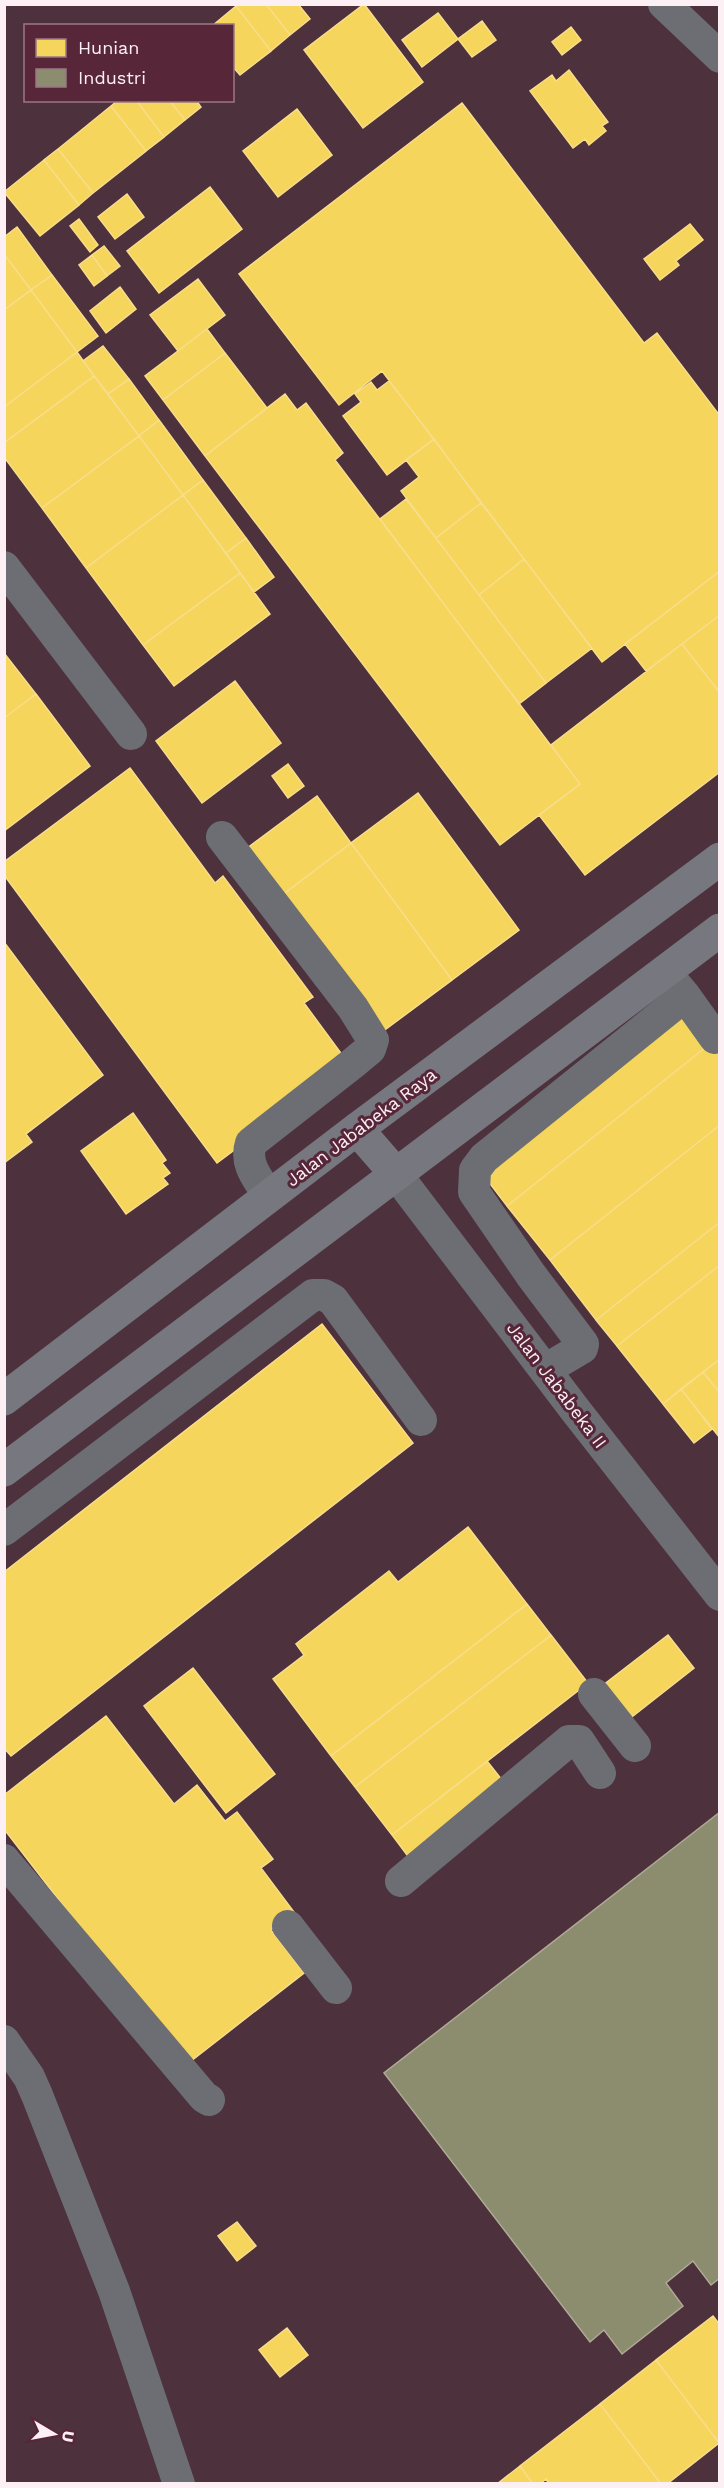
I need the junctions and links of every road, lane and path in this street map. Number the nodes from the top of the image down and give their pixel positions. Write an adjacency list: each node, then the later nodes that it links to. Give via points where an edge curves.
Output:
1 (664, 4): 2 (street)
2 (720, 57)
3 (4, 567): 4 (street)
4 (131, 734)
5 (222, 837): 12 (street, via 353,1008 373,1040 370,1049 251,1143 250,1166)
6 (720, 859): 10 (main road, Jalan Jababeka Raya)
7 (720, 930): 8 (main road)
8 (675, 984): 9 (street); 11 (main road); 13 (street, via 475,1170 474,1192 583,1344)
9 (715, 1038)
10 (357, 1129): 11 (main road); 12 (main road, Jalan Jababeka Raya)
11 (396, 1174): 13 (street, Jalan Jababeka II); 16 (main road)
12 (269, 1196): 14 (main road, Jalan Jababeka Raya)
13 (545, 1370): 18 (street, Jalan Jababeka II)
14 (4, 1399)
15 (421, 1420): 17 (street, via 333,1300 314,1295)
16 (4, 1470)
17 (4, 1530)
18 (720, 1594)
19 (594, 1694): 20 (street)
20 (635, 1746)
21 (600, 1773): 23 (street, via 579,1741 568,1741)
22 (4, 1860): 27 (street)
23 (401, 1881)
24 (288, 1926): 25 (street)
25 (336, 1988)
26 (4, 2041): 28 (street, via 38,2095 114,2291)
27 (209, 2100)
28 (179, 2484)

